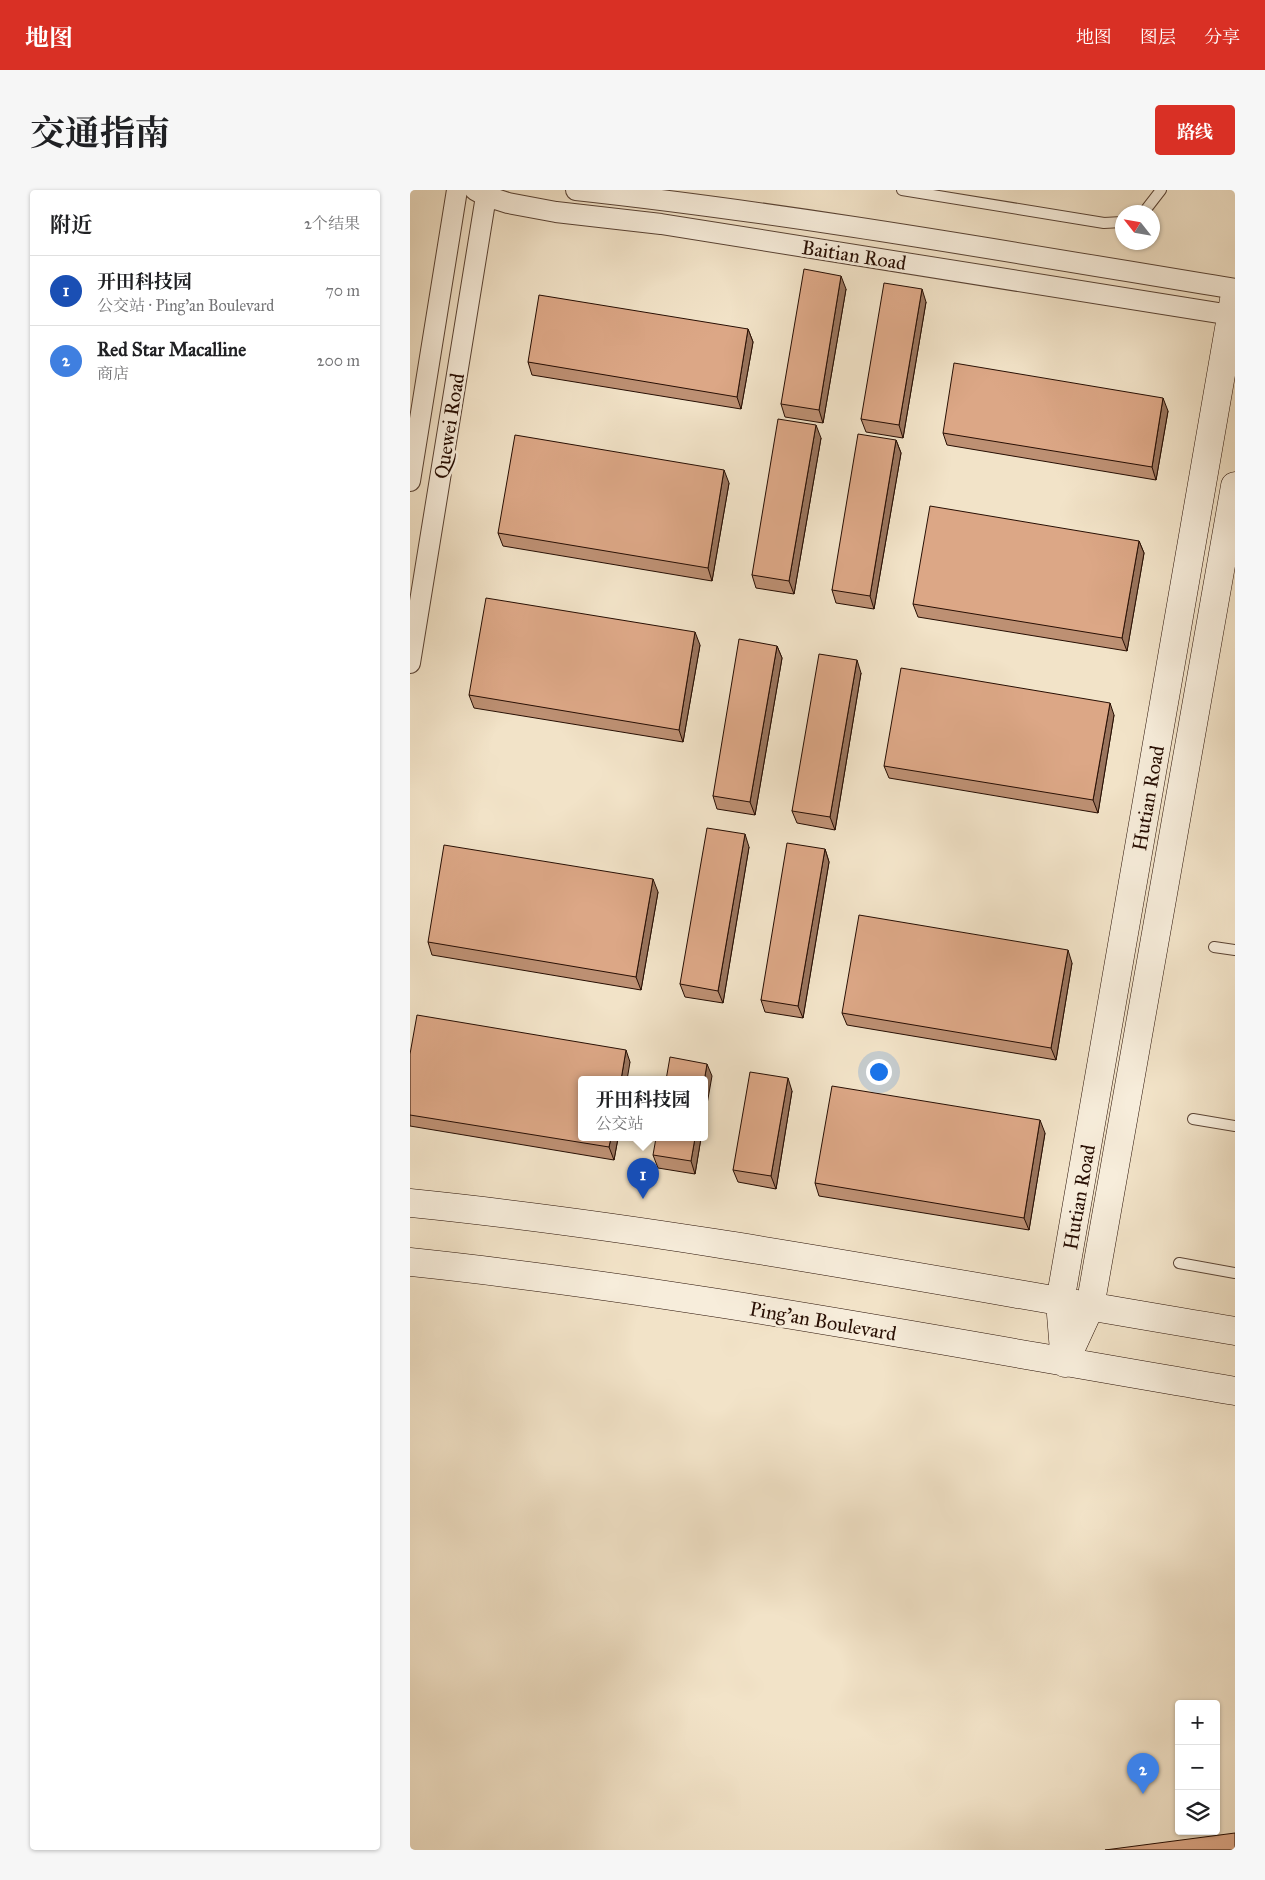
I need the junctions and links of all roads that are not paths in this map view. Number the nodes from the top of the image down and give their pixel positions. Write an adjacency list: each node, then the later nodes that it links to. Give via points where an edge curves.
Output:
1 (457, 190): 9 (street, Quewei Road)
2 (576, 190): 8 (street, Baitian Road, via 766,214)
3 (902, 190): 7 (lane, via 1104,224)
4 (1161, 190): 6 (lane)
5 (483, 192): 8 (street, Baitian Road, via 508,203 556,212); 11 (street, Quewei Road)
6 (1149, 205)
7 (1115, 223)
8 (1234, 303): 20 (street, Hutian Road)
9 (410, 481)
10 (1235, 486): 21 (street, Hutian Road)
11 (410, 663)
12 (1214, 947): 13 (lane)
13 (1235, 950)
14 (1193, 1118): 15 (lane)
15 (1235, 1126)
16 (414, 1201): 20 (street, via 736,1246)
17 (410, 1262): 23 (street, Ping'an Boulevard, via 595,1285)
18 (1180, 1263): 19 (lane)
19 (1235, 1273)
20 (1060, 1302): 21 (street); 23 (street, Hutian Road)
21 (1090, 1307): 22 (street); 23 (street, Hutian Road)
22 (1235, 1331)
23 (1065, 1362): 24 (street, Ping'an Boulevard)
24 (1235, 1391)

